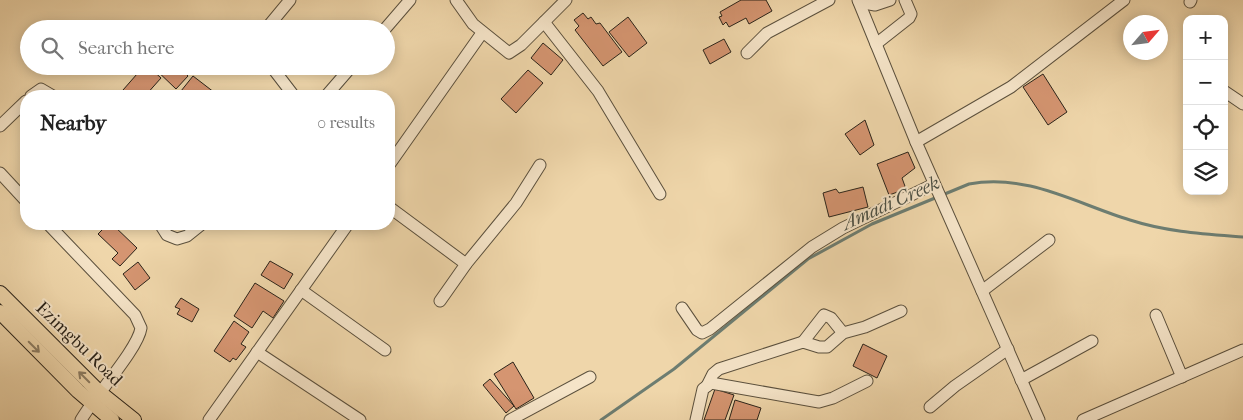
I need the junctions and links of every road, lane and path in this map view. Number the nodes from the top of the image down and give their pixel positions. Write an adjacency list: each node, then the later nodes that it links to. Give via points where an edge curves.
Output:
1 (290, 0): 10 (street)
2 (410, 0): 11 (street)
3 (456, 0): 13 (street)
4 (566, 0): 12 (street)
5 (829, 0): 15 (street, via 767,33)
6 (890, 0): 9 (street, via 875,5)
7 (905, 0): 14 (street, via 910,18)
8 (1124, 0): 24 (street, via 1011,87)
9 (859, 1): 14 (street)
10 (273, 20)
11 (393, 20)
12 (544, 22): 13 (street, via 509,53); 30 (street, via 603,98)
13 (482, 33): 25 (street)
14 (876, 44): 24 (street)
15 (747, 53)
16 (278, 75): 18 (street)
17 (344, 75): 19 (street)
18 (289, 90)
19 (331, 90)
20 (1228, 94): 21 (street)
21 (1243, 104)
22 (20, 107): 23 (street)
23 (0, 126)
24 (916, 142): 28 (street)
25 (395, 156)
26 (540, 165): 37 (street, via 516,203)
27 (0, 173): 29 (street)
28 (935, 187): 39 (street); 42 (street, via 842,228 812,247 710,330 702,333 697,330)
29 (20, 194)
30 (660, 194)
31 (395, 211): 37 (street)
32 (54, 230): 58 (street, via 139,320 141,328 136,342)
33 (164, 230): 34 (street, via 177,240)
34 (194, 230)
35 (344, 230): 38 (street)
36 (1049, 240): 39 (street)
37 (466, 264): 41 (street)
38 (301, 290): 50 (street); 52 (street)
39 (982, 291): 49 (street)
40 (0, 293): 58 (main road, Ezimgbu Road, one-way to 40)
41 (440, 301)
42 (682, 308)
43 (901, 311): 46 (street)
44 (0, 312): 58 (main road, Ezimgbu Road, one-way to 58)
45 (1156, 315): 54 (street)
46 (843, 333): 48 (street, via 822,348); 48 (street, via 831,318 824,315)
47 (1092, 341): 55 (street)
48 (803, 342): 57 (street, via 719,369)
49 (1008, 349): 55 (street); 59 (street)
50 (385, 350)
51 (1243, 350): 54 (street)
52 (257, 352): 63 (street); 64 (street)
53 (590, 377): 65 (street)
54 (1182, 377): 68 (street)
55 (1022, 380): 67 (street)
56 (867, 381): 57 (street, via 819,402 716,383)
57 (706, 386): 66 (street)
58 (95, 398): 60 (street); 61 (main road, Ezimgbu Road); 62 (main road, Ezimgbu Road)
59 (930, 406)
60 (81, 420)
61 (112, 420)
62 (134, 420)
63 (209, 420)
64 (360, 420)
65 (510, 420)
66 (696, 420)
67 (1039, 420)
68 (1083, 420)

